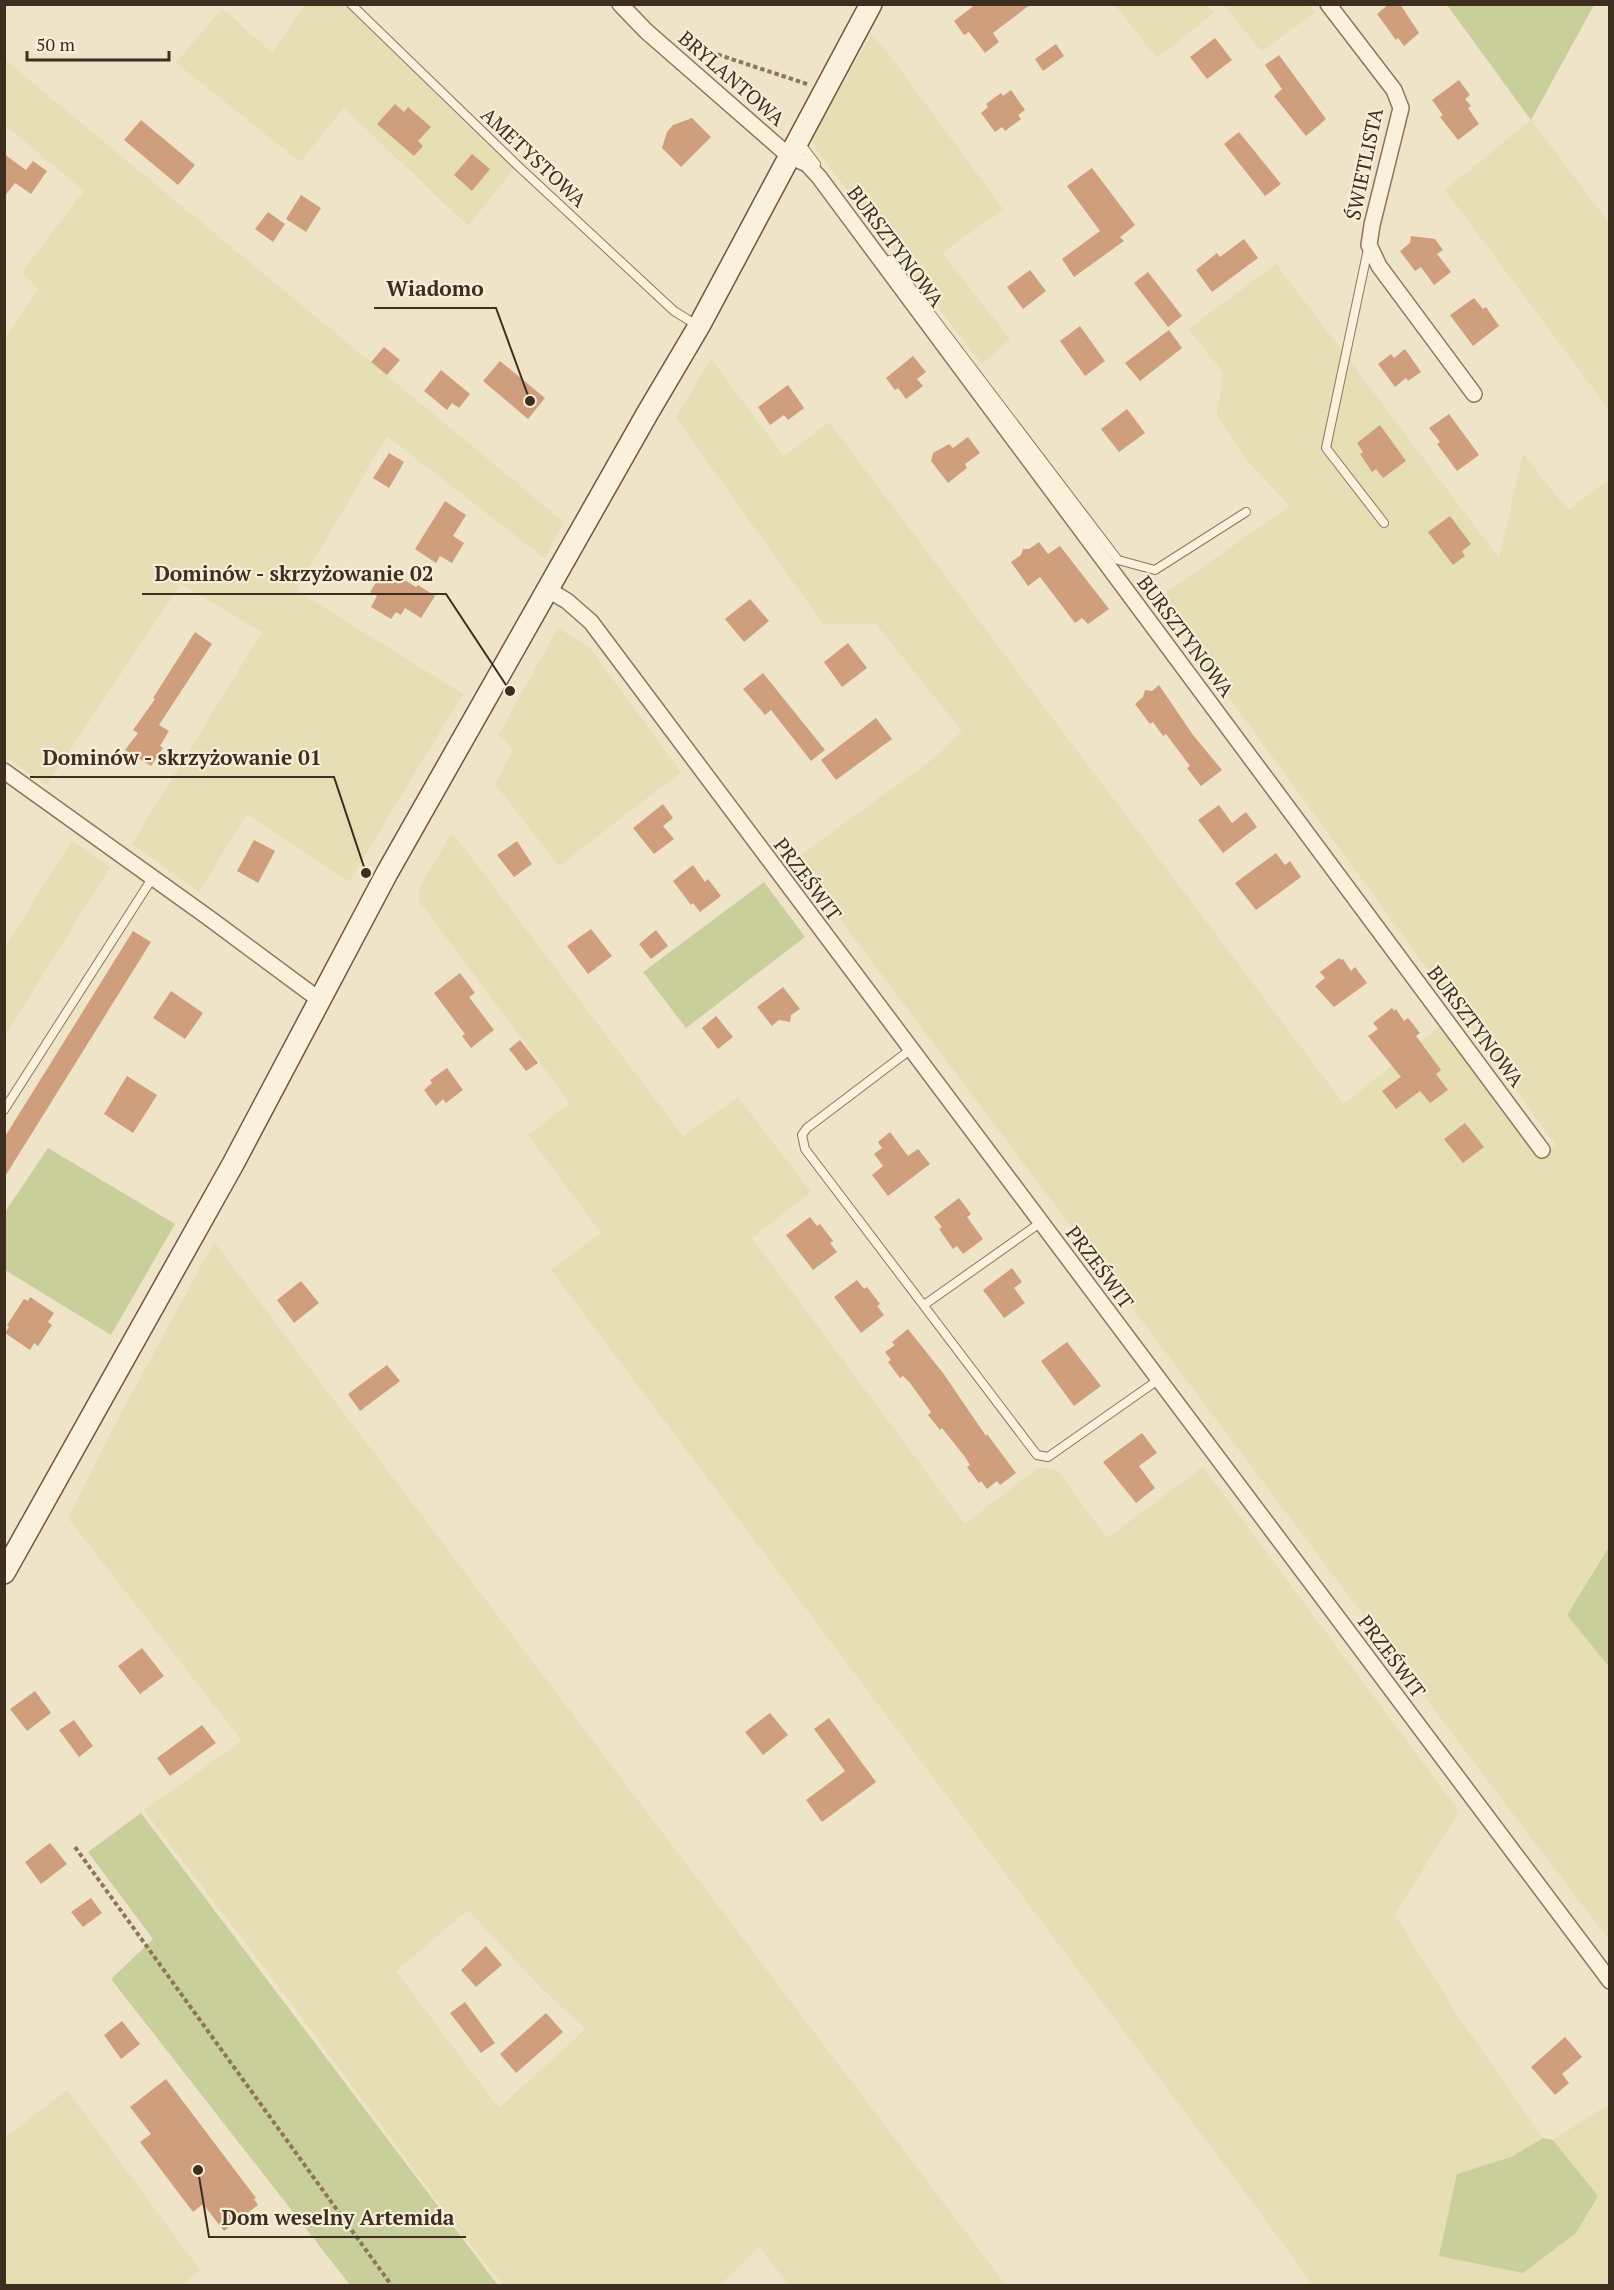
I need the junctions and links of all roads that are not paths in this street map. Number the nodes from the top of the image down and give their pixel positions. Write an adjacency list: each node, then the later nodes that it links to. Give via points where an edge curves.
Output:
1 (351, 4): 7 (lane, AMETYSTOWA, via 517,165 675,311)
2 (620, 4): 5 (street, BRYLANTOWA, via 646,31)
3 (1328, 4): 6 (street, ŚWIETLISTA, via 1394,90 1401,108)
4 (868, 6): 5 (street)
5 (793, 148): 7 (street); 9 (lane, via 1028,439 1118,560 1155,570); 17 (street, BURSZTYNOWA, via 819,177)
6 (1369, 245): 8 (street, ŚWIETLISTA, via 1378,266); 10 (lane, via 1326,448)
7 (699, 326): 11 (street)
8 (1474, 394)
9 (1246, 512)
10 (1384, 523)
11 (547, 589): 14 (street, via 387,873); 15 (street, PRZEŚWIT, via 591,622)
12 (4, 771): 13 (street)
13 (153, 877): 14 (street); 16 (lane)
14 (321, 1000): 21 (street, via 234,1164)
15 (910, 1050): 18 (street, PRZEŚWIT); 19 (lane, via 807,1128 802,1142)
16 (4, 1110)
17 (1542, 1150)
18 (1040, 1223): 19 (lane); 20 (street, PRZEŚWIT)
19 (924, 1305): 20 (lane, via 1037,1455 1043,1457)
20 (1158, 1380): 22 (street, PRZEŚWIT)
21 (4, 1573)
22 (1610, 1981)

